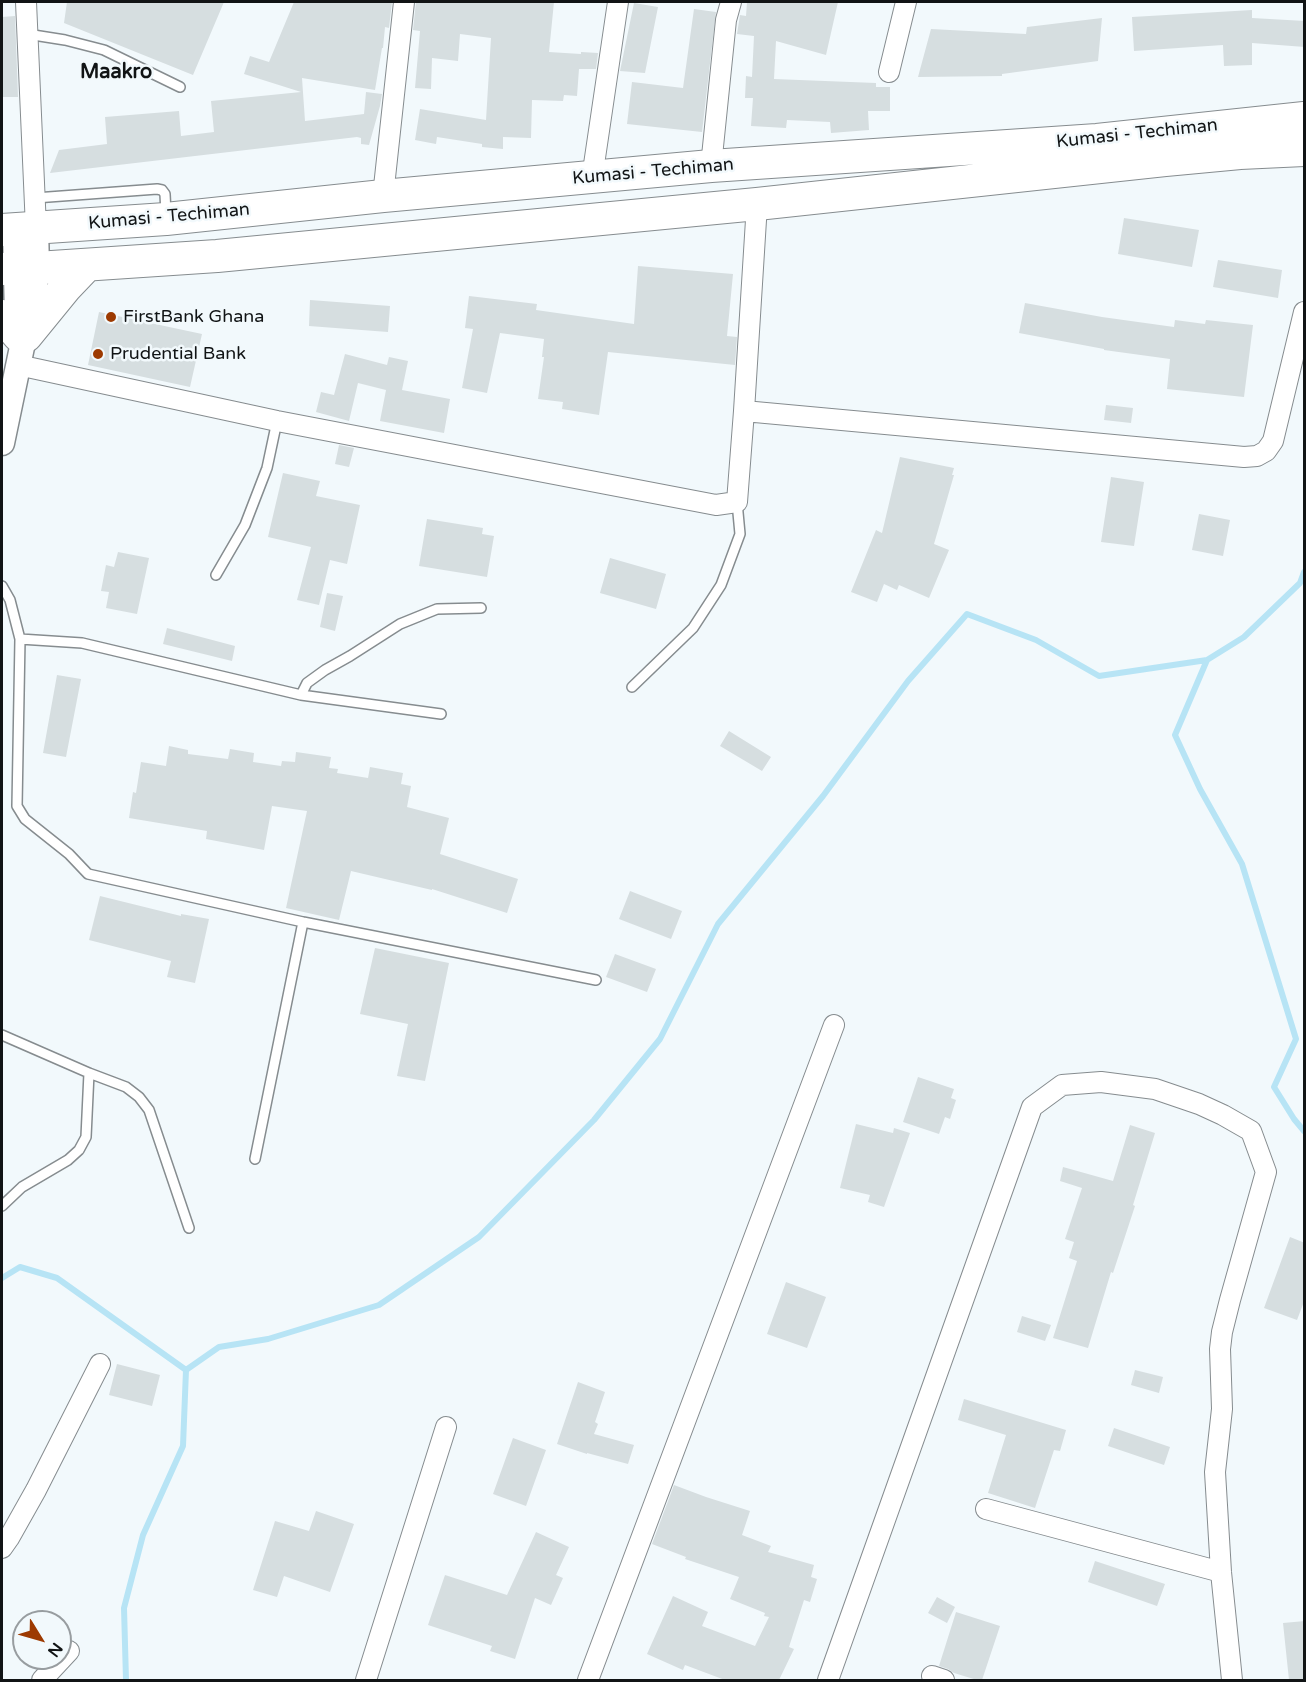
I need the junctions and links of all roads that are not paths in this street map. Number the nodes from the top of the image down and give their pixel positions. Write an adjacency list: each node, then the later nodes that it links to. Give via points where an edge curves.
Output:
1 (26, 2): 6 (street)
2 (404, 2): 14 (street)
3 (618, 2): 13 (street)
4 (731, 2): 12 (street)
5 (906, 2): 7 (street)
6 (27, 34): 8 (lane, via 104,50); 16 (street)
7 (889, 72)
8 (180, 87)
9 (1305, 118): 10 (highway, Kumasi - Techiman)
10 (1209, 142): 11 (highway); 12 (highway, Kumasi - Techiman, via 1097,140); 15 (highway)
11 (1305, 150)
12 (711, 166): 13 (highway, Kumasi - Techiman)
13 (592, 178): 14 (highway, Kumasi - Techiman)
14 (382, 196): 16 (highway, Kumasi - Techiman, via 166,219)
15 (757, 204): 17 (highway); 21 (street)
16 (22, 221): 18 (street)
17 (87, 265): 18 (highway); 20 (highway)
18 (18, 269): 20 (street)
19 (1305, 312): 21 (street, via 1273,441 1257,456)
20 (17, 340): 22 (street); 23 (street)
21 (744, 411): 24 (street)
22 (277, 421): 24 (street, via 716,505); 25 (lane, via 267,468 245,525)
23 (2, 443)
24 (736, 502): 29 (lane, via 740,534 721,585 693,628)
25 (216, 575)
26 (2, 586): 28 (lane, via 10,600)
27 (480, 608): 30 (lane, via 437,609 400,624 325,670 308,683)
28 (20, 639): 30 (lane, via 82,643); 32 (lane, via 17,806 25,819 88,874)
29 (632, 687)
30 (301, 695): 31 (lane)
31 (441, 714)
32 (303, 922): 33 (lane); 37 (lane)
33 (596, 980)
34 (834, 1025): 46 (street)
35 (2, 1035): 36 (lane)
36 (89, 1073): 38 (lane, via 86,1137 79,1150 22,1187); 39 (lane, via 126,1087 148,1110)
37 (255, 1160)
38 (2, 1206)
39 (189, 1228)
40 (100, 1364): 43 (street)
41 (446, 1427): 45 (street)
42 (986, 1509): 44 (street)
43 (2, 1548)
44 (1221, 1572): 47 (street, via 1215,1472 1222,1409 1220,1349 1266,1172 1251,1131 1199,1104 1134,1086 1101,1082 1062,1085 1032,1107); 48 (street)
45 (366, 1680)
46 (588, 1680)
47 (828, 1680)
48 (1232, 1680)

